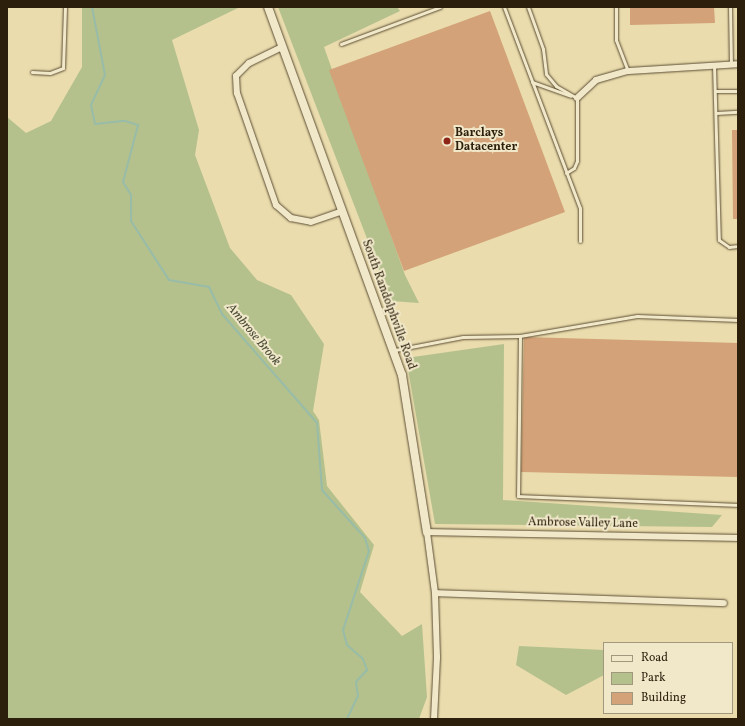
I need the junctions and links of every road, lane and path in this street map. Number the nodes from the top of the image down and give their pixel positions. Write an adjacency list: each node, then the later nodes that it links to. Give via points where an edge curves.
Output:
1 (65, 7): 13 (lane, via 63,68 50,73)
2 (268, 7): 9 (street, South Randolphville Road)
3 (440, 7): 8 (lane)
4 (504, 7): 14 (lane)
5 (528, 7): 17 (lane, via 543,48 546,74 556,86)
6 (616, 7): 12 (lane, via 616,40)
7 (730, 7): 10 (lane)
8 (341, 44)
9 (282, 47): 21 (street, South Randolphville Road); 21 (street, via 249,63 236,76 237,93 276,205 291,218 311,222)
10 (735, 64): 11 (street)
11 (714, 65): 12 (street); 15 (lane)
12 (628, 71): 17 (street, via 596,80)
13 (32, 72)
14 (531, 81): 17 (lane); 20 (lane)
15 (715, 91): 16 (lane); 19 (lane)
16 (738, 91)
17 (577, 98): 20 (lane, via 577,160 574,168)
18 (738, 112): 19 (lane)
19 (716, 113): 23 (lane, via 719,240 730,247)
20 (566, 173): 22 (lane, via 580,208)
21 (340, 212): 26 (street, South Randolphville Road)
22 (580, 241)
23 (738, 246)
24 (738, 320): 25 (lane, via 637,316)
25 (520, 336): 26 (lane, via 490,335 447,339); 27 (lane, via 518,496)
26 (393, 351): 28 (street, South Randolphville Road, via 402,375)
27 (738, 505)
28 (427, 532): 29 (street, Ambrose Valley Lane); 30 (street, South Randolphville Road)
29 (738, 538)
30 (435, 593): 31 (street); 32 (street, South Randolphville Road, via 438,658)
31 (724, 603)
32 (434, 719)

